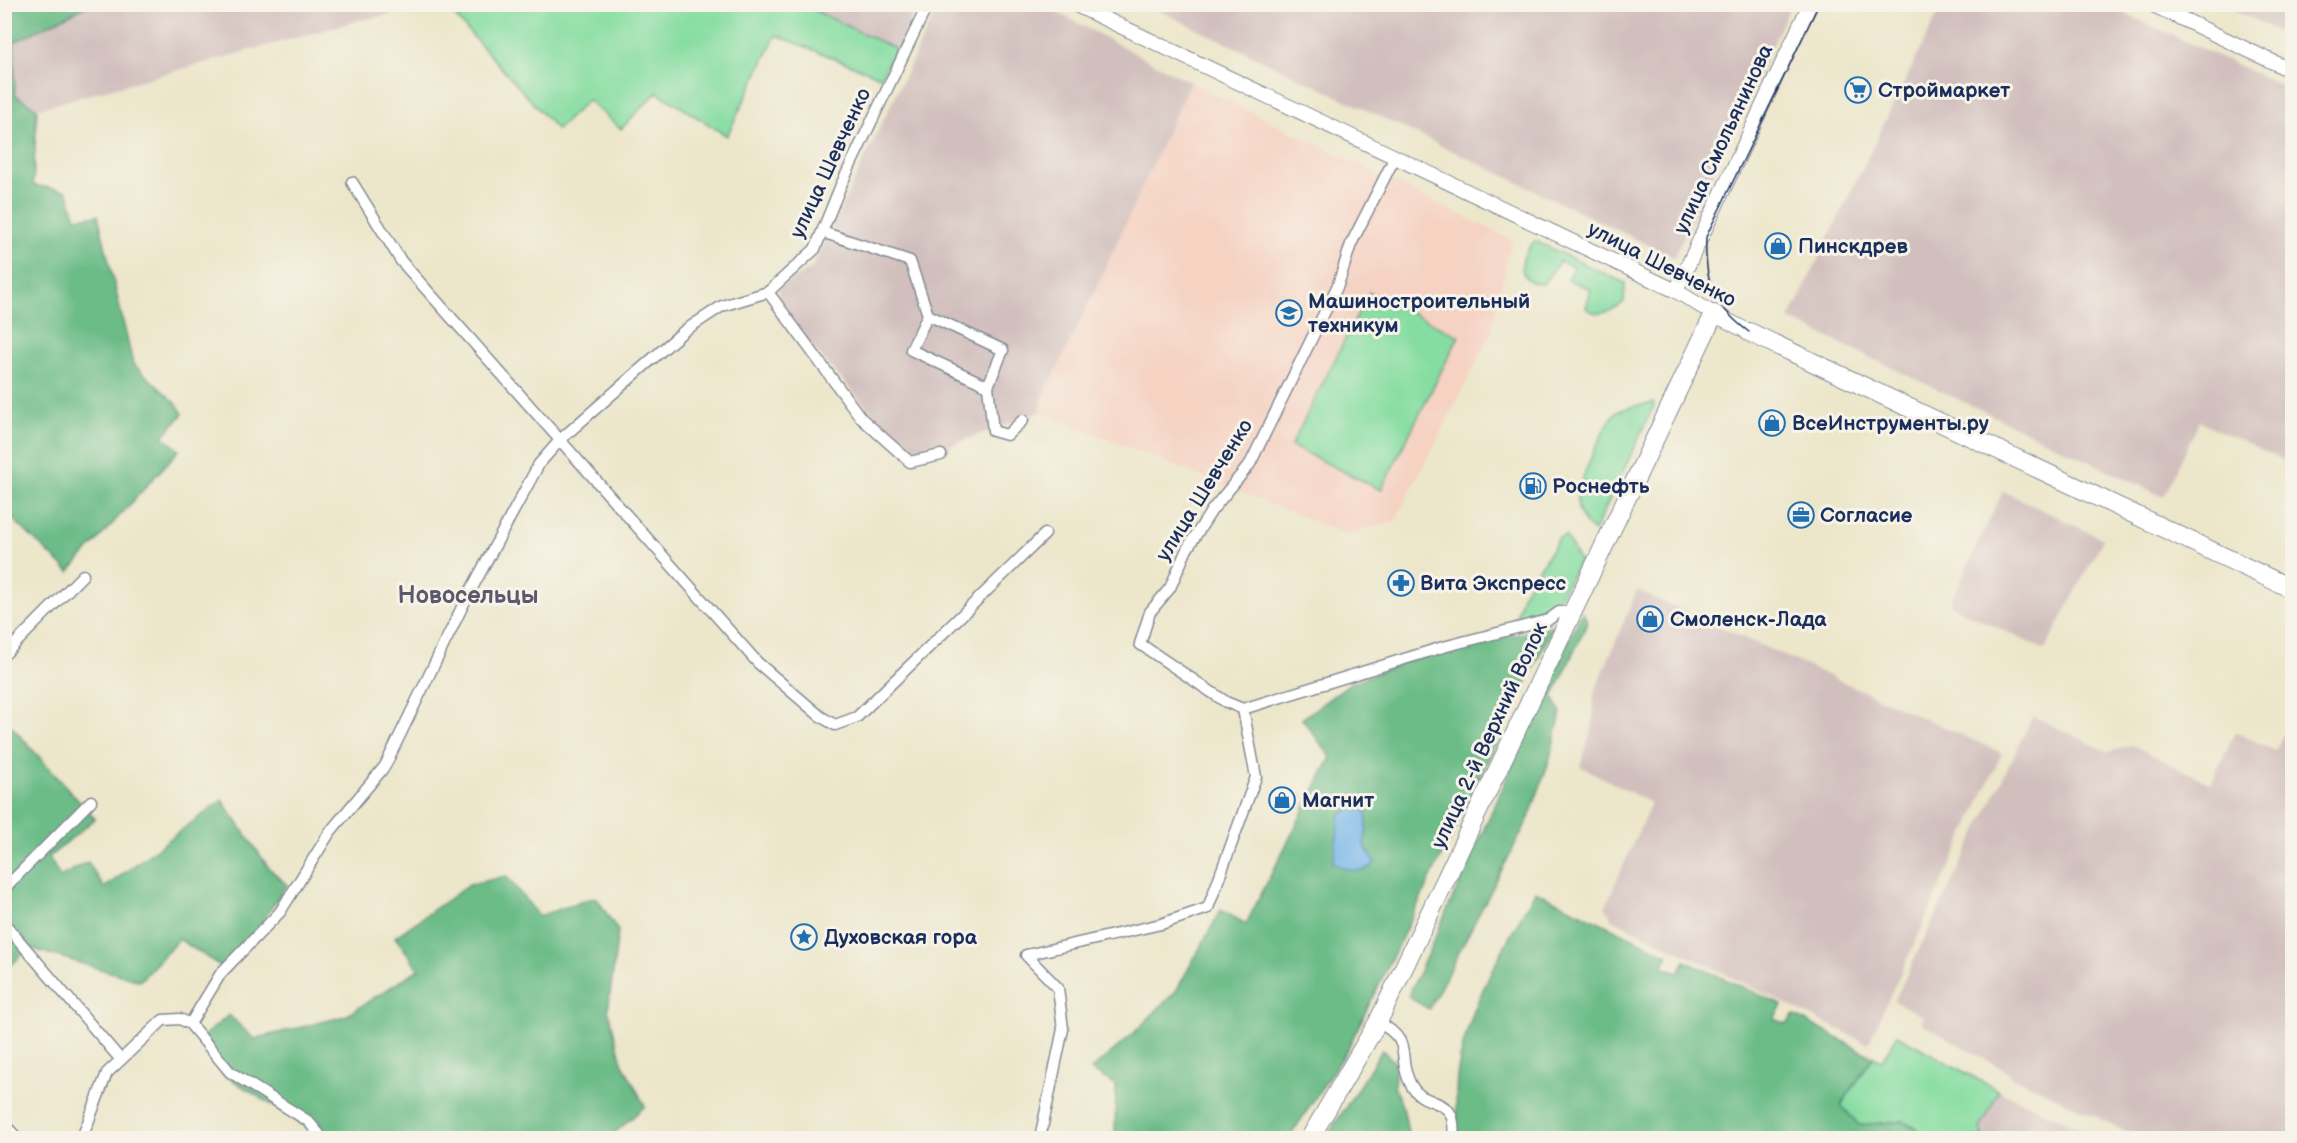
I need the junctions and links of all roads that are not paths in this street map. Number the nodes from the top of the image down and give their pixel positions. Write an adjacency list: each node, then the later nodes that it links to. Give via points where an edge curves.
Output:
1 (928, 4): 8 (street, улица Шевченко)
2 (1074, 4): 6 (street, улица Шевченко)
3 (1810, 4): 9 (street, улица Смольянинова)
4 (2151, 4): 5 (street)
5 (2292, 71)
6 (1394, 159): 9 (street, улица Шевченко); 23 (street, улица Шевченко, via 1351,244 1338,285 1250,464 1212,510 1187,549 1170,588 1150,612 1140,644 1226,702)
7 (351, 182): 16 (street, via 401,261)
8 (822, 232): 10 (street, улица Шевченко, via 815,249); 12 (street, via 910,261)
9 (1676, 291): 11 (street, улица Шевченко)
10 (768, 292): 16 (street, via 722,306 684,330); 17 (street, via 861,418 910,462)
11 (1714, 314): 13 (main road, улица Шевченко); 21 (main road, улица 2-й Верхний Волок)
12 (928, 315): 14 (street, via 1003,350); 14 (street, via 911,350)
13 (1749, 332): 20 (main road)
14 (988, 386): 15 (street, via 993,431 1007,435)
15 (1023, 420)
16 (561, 439): 18 (street, via 758,663 835,725 857,717); 28 (street, via 539,464 525,489 465,601 385,766 330,832 280,912 221,972)
17 (941, 455)
18 (1045, 534)
19 (83, 575): 22 (street)
20 (2292, 589)
21 (1572, 612): 23 (street, via 1559,612 1548,620 1443,646); 27 (main road, улица 2-й Верхний Волок)
22 (4, 654)
23 (1243, 709): 34 (street, via 1256,777 1208,908 1161,924 1026,955 1058,988 1062,1029)
24 (90, 801): 25 (street)
25 (4, 889)
26 (4, 923): 29 (street)
27 (1378, 1022): 35 (main road, улица 2-й Верхний Волок); 36 (street, via 1396,1032 1412,1087 1451,1113)
28 (190, 1024): 29 (street, via 180,1019 163,1020); 33 (street, via 230,1072 308,1121)
29 (121, 1060): 32 (street, via 107,1073)
30 (4, 1124): 31 (street)
31 (17, 1138)
32 (82, 1138)
33 (318, 1138)
34 (1040, 1138)
35 (1310, 1138)
36 (1453, 1138)

